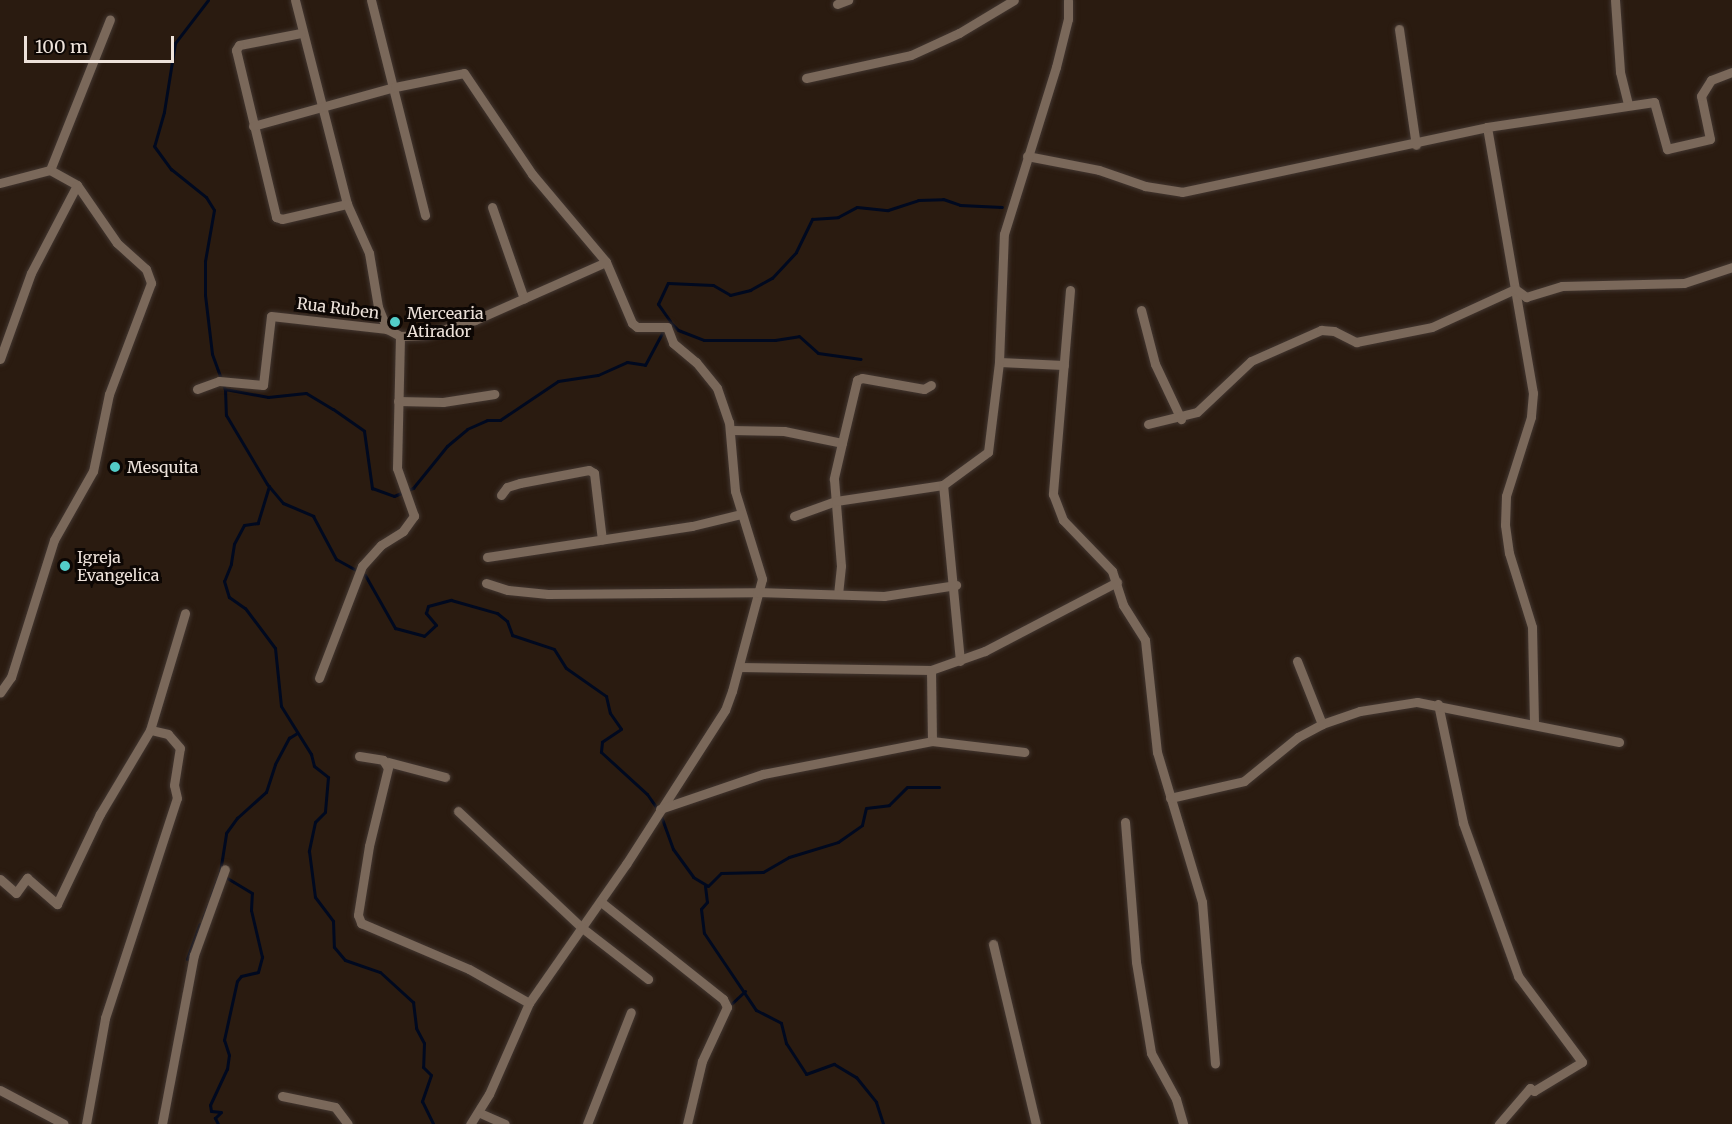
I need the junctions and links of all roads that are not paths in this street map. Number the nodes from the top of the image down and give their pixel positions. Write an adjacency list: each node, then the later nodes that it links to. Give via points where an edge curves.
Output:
1 (294, 0): 10 (street, Rua Ruben)
2 (371, 0): 13 (street)
3 (848, 0): 7 (street)
4 (1014, 0): 12 (street, via 911,56)
5 (1068, 0): 19 (street, via 1068,20 1056,66)
6 (1616, 0): 14 (street, via 1620,72)
7 (837, 4)
8 (110, 19): 20 (street)
9 (1399, 29): 18 (street)
10 (302, 33): 15 (street, Rua Ruben); 16 (street, via 239,45 236,50)
11 (1732, 72): 14 (street, via 1711,80 1701,96 1710,139 1667,149 1654,102)
12 (806, 78)
13 (394, 87): 15 (street); 25 (street); 26 (street, via 464,73 532,174)
14 (1628, 104): 17 (street)
15 (322, 110): 16 (street); 23 (street, Rua Ruben)
16 (253, 126): 23 (street, via 276,217)
17 (1487, 127): 18 (street); 28 (street)
18 (1416, 145): 19 (street, via 1182,192)
19 (1027, 156): 35 (street, via 1004,234)
20 (50, 170): 21 (street); 22 (street)
21 (0, 183)
22 (77, 185): 34 (street, via 31,273); 63 (street, via 117,243 146,268 151,283 110,394 93,471 54,540 11,677)
23 (347, 204): 32 (street, Rua Ruben, via 369,252 378,308)
24 (492, 207): 30 (street)
25 (425, 215)
26 (606, 262): 30 (street); 43 (street, via 632,323 637,327 667,327 673,343 696,362 717,388)
27 (1732, 267): 28 (street, via 1684,283 1562,286 1526,297)
28 (1515, 289): 41 (street, via 1432,327 1356,342 1328,330 1297,338 1251,361 1197,412); 65 (street, via 1533,393 1529,426 1506,496 1505,525 1509,553 1532,627)
29 (1070, 290): 36 (street)
30 (524, 298): 33 (street, via 450,328)
31 (1141, 310): 41 (street, via 1155,364)
32 (387, 329): 33 (street); 38 (street, Rua Ruben, via 271,315 263,385 219,381)
33 (400, 336): 40 (street)
34 (0, 359)
35 (999, 362): 36 (street); 45 (street, via 987,452)
36 (1064, 365): 52 (street, via 1053,485 1056,506 1064,520 1099,553)
37 (931, 385): 44 (street, via 924,389 857,380)
38 (196, 389)
39 (494, 394): 40 (street, via 443,402)
40 (398, 401): 62 (street, via 398,468 414,516 362,566)
41 (1181, 419): 42 (street)
42 (1148, 424)
43 (731, 430): 44 (street, via 784,431); 48 (street, via 735,491)
44 (842, 443): 47 (street, via 834,479)
45 (943, 486): 47 (street); 54 (street)
46 (501, 495): 50 (street, via 520,483 589,470 594,473)
47 (836, 501): 49 (street); 56 (street, via 841,566)
48 (741, 514): 50 (street); 55 (street, via 760,566 762,579)
49 (794, 516)
50 (602, 540): 51 (street)
51 (487, 557)
52 (1117, 582): 58 (street); 74 (street, via 1123,605 1145,640 1157,752)
53 (486, 584): 55 (street, via 548,594)
54 (956, 585): 56 (street, via 884,596); 58 (street)
55 (757, 592): 56 (street); 60 (street)
56 (838, 594)
57 (184, 613): 67 (street)
58 (960, 661): 61 (street)
59 (1297, 662): 66 (street)
60 (740, 667): 61 (street); 75 (street, via 725,710)
61 (931, 670): 68 (street)
62 (319, 678)
63 (0, 693)
64 (1438, 704): 65 (street); 66 (street, via 1417,702 1360,711); 100 (street, via 1463,823 1518,976 1582,1062 1534,1091 1530,1088)
65 (1534, 723): 69 (street)
66 (1322, 724): 74 (street, via 1298,737 1244,781)
67 (150, 730): 79 (street, via 100,814 57,904 27,878 16,893); 91 (street, via 168,734 180,748 174,785 177,798 105,1018)
68 (932, 741): 70 (street); 75 (street, via 763,774)
69 (1619, 742)
70 (1024, 753)
71 (359, 756): 72 (street)
72 (388, 762): 73 (street); 84 (street, via 369,846 358,915 362,923 469,969)
73 (445, 777)
74 (1170, 798): 86 (street, via 1202,902)
75 (660, 809): 80 (street)
76 (458, 811): 81 (street)
77 (1125, 822): 99 (street, via 1136,963 1151,1053 1176,1099)
78 (225, 869): 92 (street, via 194,955)
79 (0, 879)
80 (601, 902): 81 (street); 97 (street, via 723,999 727,1007 702,1061)
81 (581, 927): 83 (street); 84 (street)
82 (993, 944): 98 (street)
83 (648, 979)
84 (529, 1003): 89 (street)
85 (631, 1012): 96 (street)
86 (1215, 1063)
87 (0, 1090): 90 (street)
88 (282, 1096): 93 (street, via 335,1107)
89 (480, 1113): 94 (street); 95 (street)
90 (63, 1124)
91 (86, 1124)
92 (162, 1124)
93 (348, 1124)
94 (470, 1124)
95 (505, 1124)
96 (587, 1124)
97 (687, 1124)
98 (1036, 1124)
99 (1183, 1124)
100 (1499, 1124)

